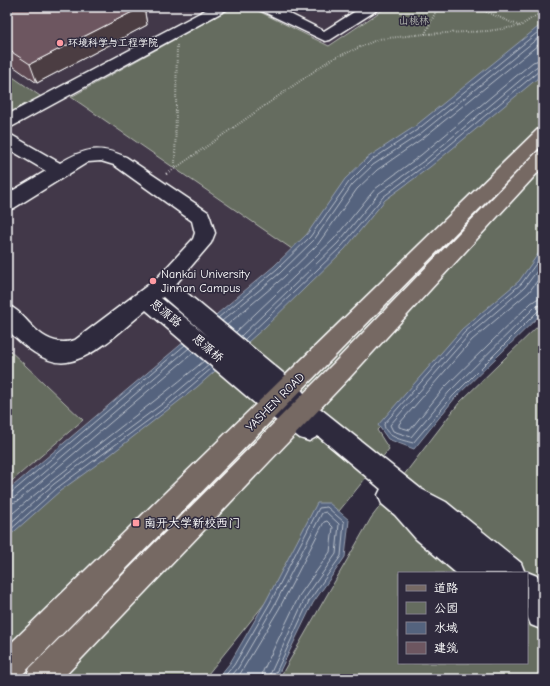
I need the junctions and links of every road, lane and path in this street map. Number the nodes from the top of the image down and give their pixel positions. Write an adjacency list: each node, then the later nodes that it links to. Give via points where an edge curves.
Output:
1 (220, 7): 8 (street)
2 (265, 7): 3 (street, via 325,37)
3 (372, 7)
4 (438, 7): 9 (path)
5 (475, 7): 7 (path)
6 (543, 11): 7 (path)
7 (520, 26): 9 (path, via 488,31)
8 (177, 30): 10 (street); 14 (path)
9 (425, 34): 14 (path, via 379,39 330,60)
10 (7, 122)
11 (543, 134): 21 (main road, YASHEN ROAD)
12 (7, 140): 15 (street)
13 (543, 156): 22 (main road)
14 (175, 168): 16 (path)
15 (60, 171): 16 (street, via 94,153 120,160); 17 (street)
16 (153, 184): 18 (street, via 201,218 205,233 201,243)
17 (7, 203)
18 (155, 292): 19 (street, via 83,347 66,353 48,350 24,333); 20 (street, 思源路)
19 (7, 314)
20 (192, 322): 21 (street, 思源桥)
21 (280, 397): 22 (street, 思源桥); 27 (main road, YASHEN ROAD)
22 (299, 414): 23 (street, via 404,506 425,530); 24 (street, via 412,498 437,511); 28 (main road)
23 (476, 572)
24 (510, 572)
25 (528, 587): 26 (street, via 533,591)
26 (537, 614)
27 (7, 668)
28 (41, 679)

